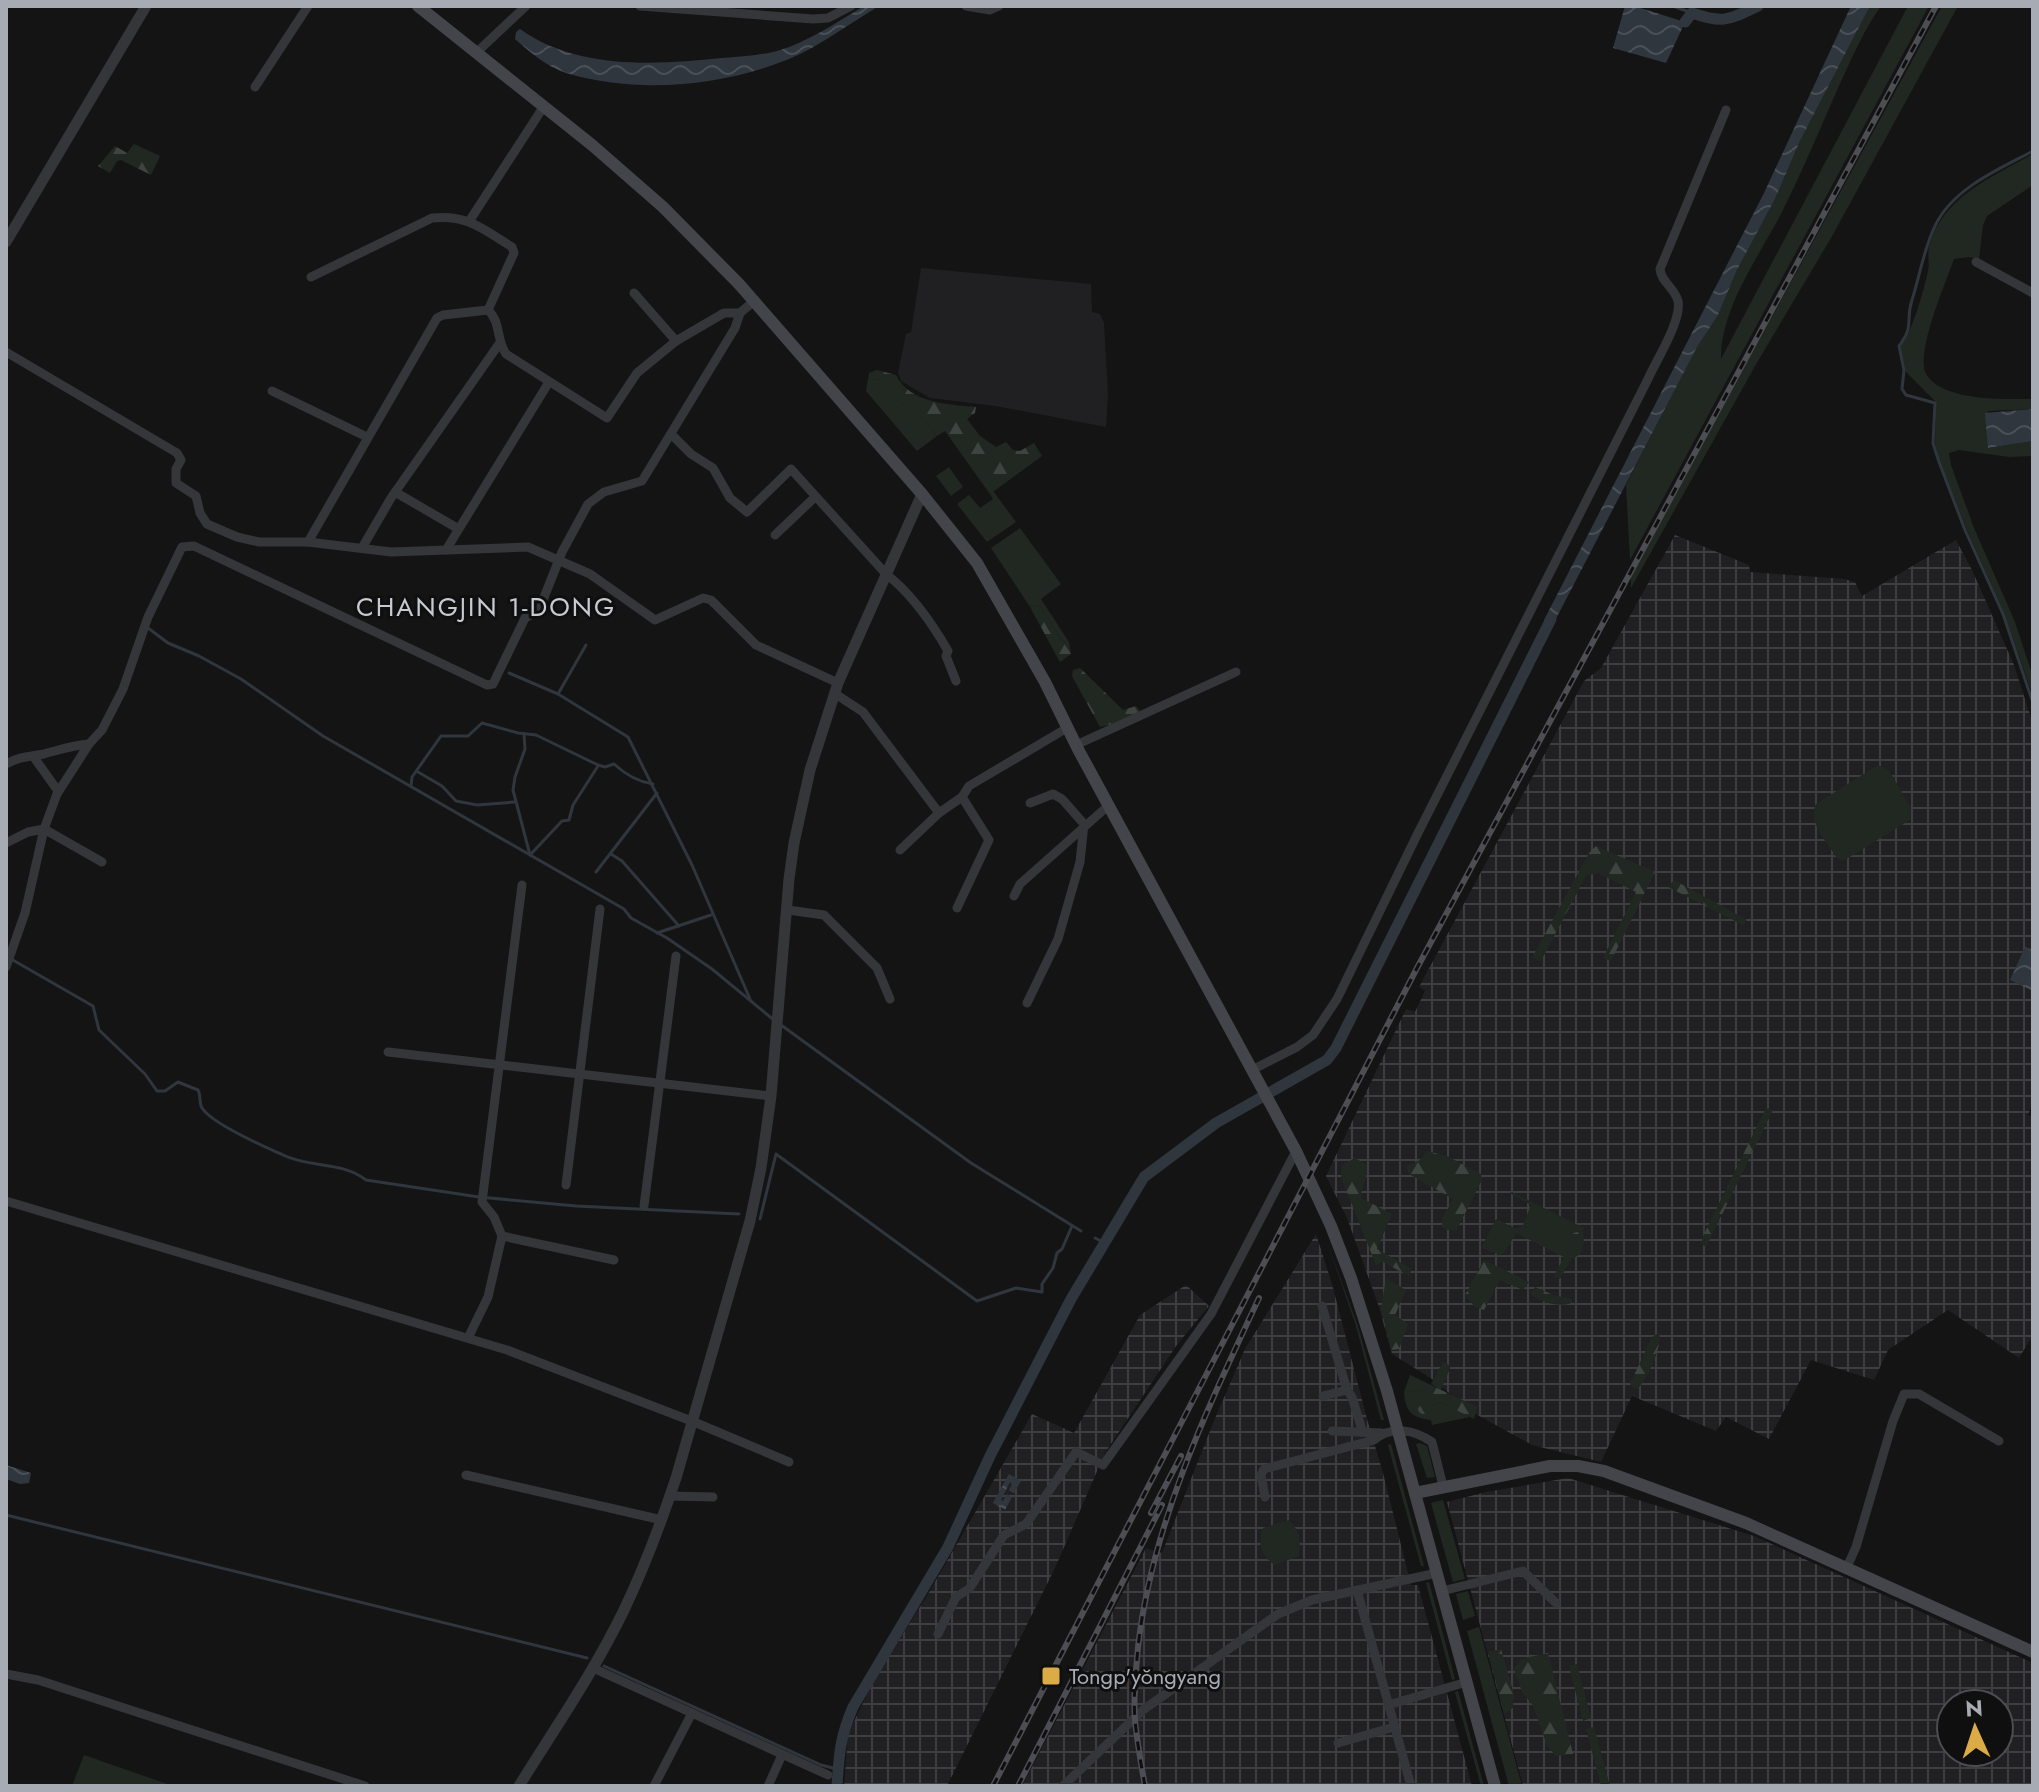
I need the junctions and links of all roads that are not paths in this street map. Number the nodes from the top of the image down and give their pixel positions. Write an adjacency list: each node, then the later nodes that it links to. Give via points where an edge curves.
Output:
1 (146, 6): 14 (street)
2 (308, 6): 10 (street)
3 (418, 6): 9 (main road)
4 (526, 6): 9 (street)
5 (640, 6): 6 (street, via 813,19)
6 (851, 6)
7 (966, 6): 8 (street)
8 (999, 6)
9 (477, 52): 11 (main road)
10 (255, 87)
11 (544, 106): 13 (street); 19 (main road, via 663,207)
12 (1726, 110): 69 (street, via 1660,269 1678,309 1641,393 1337,999 1313,1035)
13 (470, 220): 16 (street, via 432,218); 20 (street, via 514,253)
14 (7, 237)
15 (1976, 262): 18 (street)
16 (311, 277)
17 (634, 293): 22 (street)
18 (2033, 293)
19 (754, 301): 21 (street); 30 (main road)
20 (488, 310): 23 (street, via 496,317); 28 (street, via 437,318)
21 (740, 313): 22 (street, via 724,313); 27 (street)
22 (676, 341): 25 (street, via 637,373 607,418)
23 (499, 344): 25 (street); 29 (street)
24 (6, 352): 34 (street, via 177,453 181,460 176,483 196,496 207,524 259,542)
25 (549, 382): 32 (street)
26 (272, 391): 28 (street)
27 (671, 434): 31 (street, via 713,468 730,498 747,512 791,469); 37 (street, via 642,481 604,492 588,504)
28 (367, 437): 34 (street)
29 (395, 492): 32 (street); 35 (street)
30 (922, 494): 38 (street); 42 (main road, via 977,563)
31 (815, 497): 33 (street); 38 (street)
32 (457, 528): 36 (street)
33 (775, 535)
34 (308, 542): 35 (street)
35 (362, 548): 36 (street)
36 (446, 550): 37 (street, via 528,547)
37 (559, 559): 41 (street, via 655,620 703,598 711,600 756,645); 43 (street, via 539,610 525,618 493,684 487,685 186,545 148,617 123,689)
38 (886, 574): 40 (street, via 934,627); 41 (street)
39 (1236, 672): 44 (street)
40 (956, 681)
41 (836, 688): 51 (street, via 863,712); 61 (street, via 800,815)
42 (1067, 728): 44 (main road); 48 (street, via 978,780)
43 (89, 744): 45 (street); 47 (street)
44 (1076, 745): 50 (main road)
45 (33, 756): 46 (street); 47 (street)
46 (6, 764)
47 (58, 791): 53 (street)
48 (962, 797): 51 (street); 59 (street, via 989,840)
49 (1030, 803): 52 (street, via 1053,794)
50 (1109, 805): 52 (street); 69 (main road)
51 (939, 813): 55 (street)
52 (1084, 824): 58 (street, via 1020,884); 65 (street, via 1080,862 1058,939)
53 (44, 829): 54 (street); 56 (street); 63 (street)
54 (6, 843)
55 (900, 850)
56 (102, 862)
57 (522, 885): 67 (street)
58 (1014, 896)
59 (957, 908)
60 (600, 909): 68 (street)
61 (788, 910): 64 (street, via 824,915 877,968); 71 (street)
62 (676, 956): 70 (street)
63 (6, 967)
64 (890, 999)
65 (1027, 1003)
66 (388, 1052): 67 (street)
67 (500, 1065): 68 (street); 76 (street, via 482,1202)
68 (580, 1074): 70 (street); 73 (street)
69 (1255, 1076): 72 (main road)
70 (660, 1083): 71 (street); 75 (street)
71 (771, 1096): 82 (street, via 750,1221)
72 (1296, 1151): 85 (main road, via 1351,1278); 101 (street, via 1211,1314 1103,1465 1076,1452 1026,1524 1004,1535 969,1589 956,1597)
73 (566, 1185)
74 (6, 1201): 79 (street)
75 (644, 1206)
76 (502, 1236): 77 (street); 79 (street, via 488,1297)
77 (614, 1260)
78 (1322, 1306): 80 (street)
79 (468, 1338): 82 (street)
80 (1347, 1390): 81 (street); 83 (street)
81 (1323, 1396)
82 (694, 1422): 88 (street); 92 (street)
83 (1362, 1430): 84 (street); 86 (street)
84 (1332, 1431)
85 (1398, 1431): 86 (street); 90 (street, via 1419,1433 1432,1442); 91 (main road)
86 (1382, 1433): 94 (street, via 1374,1440 1264,1469)
87 (1999, 1441): 96 (street, via 1919,1394 1904,1394)
88 (789, 1462)
89 (466, 1475): 95 (street)
90 (1443, 1486): 91 (main road); 96 (main road, via 1550,1466 1595,1469 1746,1523)
91 (1415, 1493): 97 (main road)
92 (670, 1496): 93 (street); 95 (street)
93 (713, 1497)
94 (1265, 1497)
95 (662, 1520): 103 (street)
96 (1847, 1567): 102 (main road)
97 (1437, 1573): 98 (street); 99 (main road)
98 (1357, 1590): 106 (street); 116 (street, via 1303,1602 1278,1614 1143,1710)
99 (1442, 1591): 100 (street, via 1523,1571); 105 (main road)
100 (1556, 1603)
101 (938, 1634)
102 (2033, 1652)
103 (593, 1668): 107 (street); 113 (street)
104 (6, 1674): 112 (street)
105 (1467, 1682): 106 (street); 118 (main road)
106 (1388, 1705): 108 (street)
107 (692, 1713): 110 (street); 114 (street)
108 (1394, 1727): 109 (street); 117 (street)
109 (1338, 1743)
110 (782, 1755): 111 (street); 115 (street)
111 (828, 1775)
112 (365, 1786)
113 (519, 1786)
114 (654, 1786)
115 (768, 1786)
116 (1063, 1786)
117 (1411, 1786)
118 (1495, 1786)

